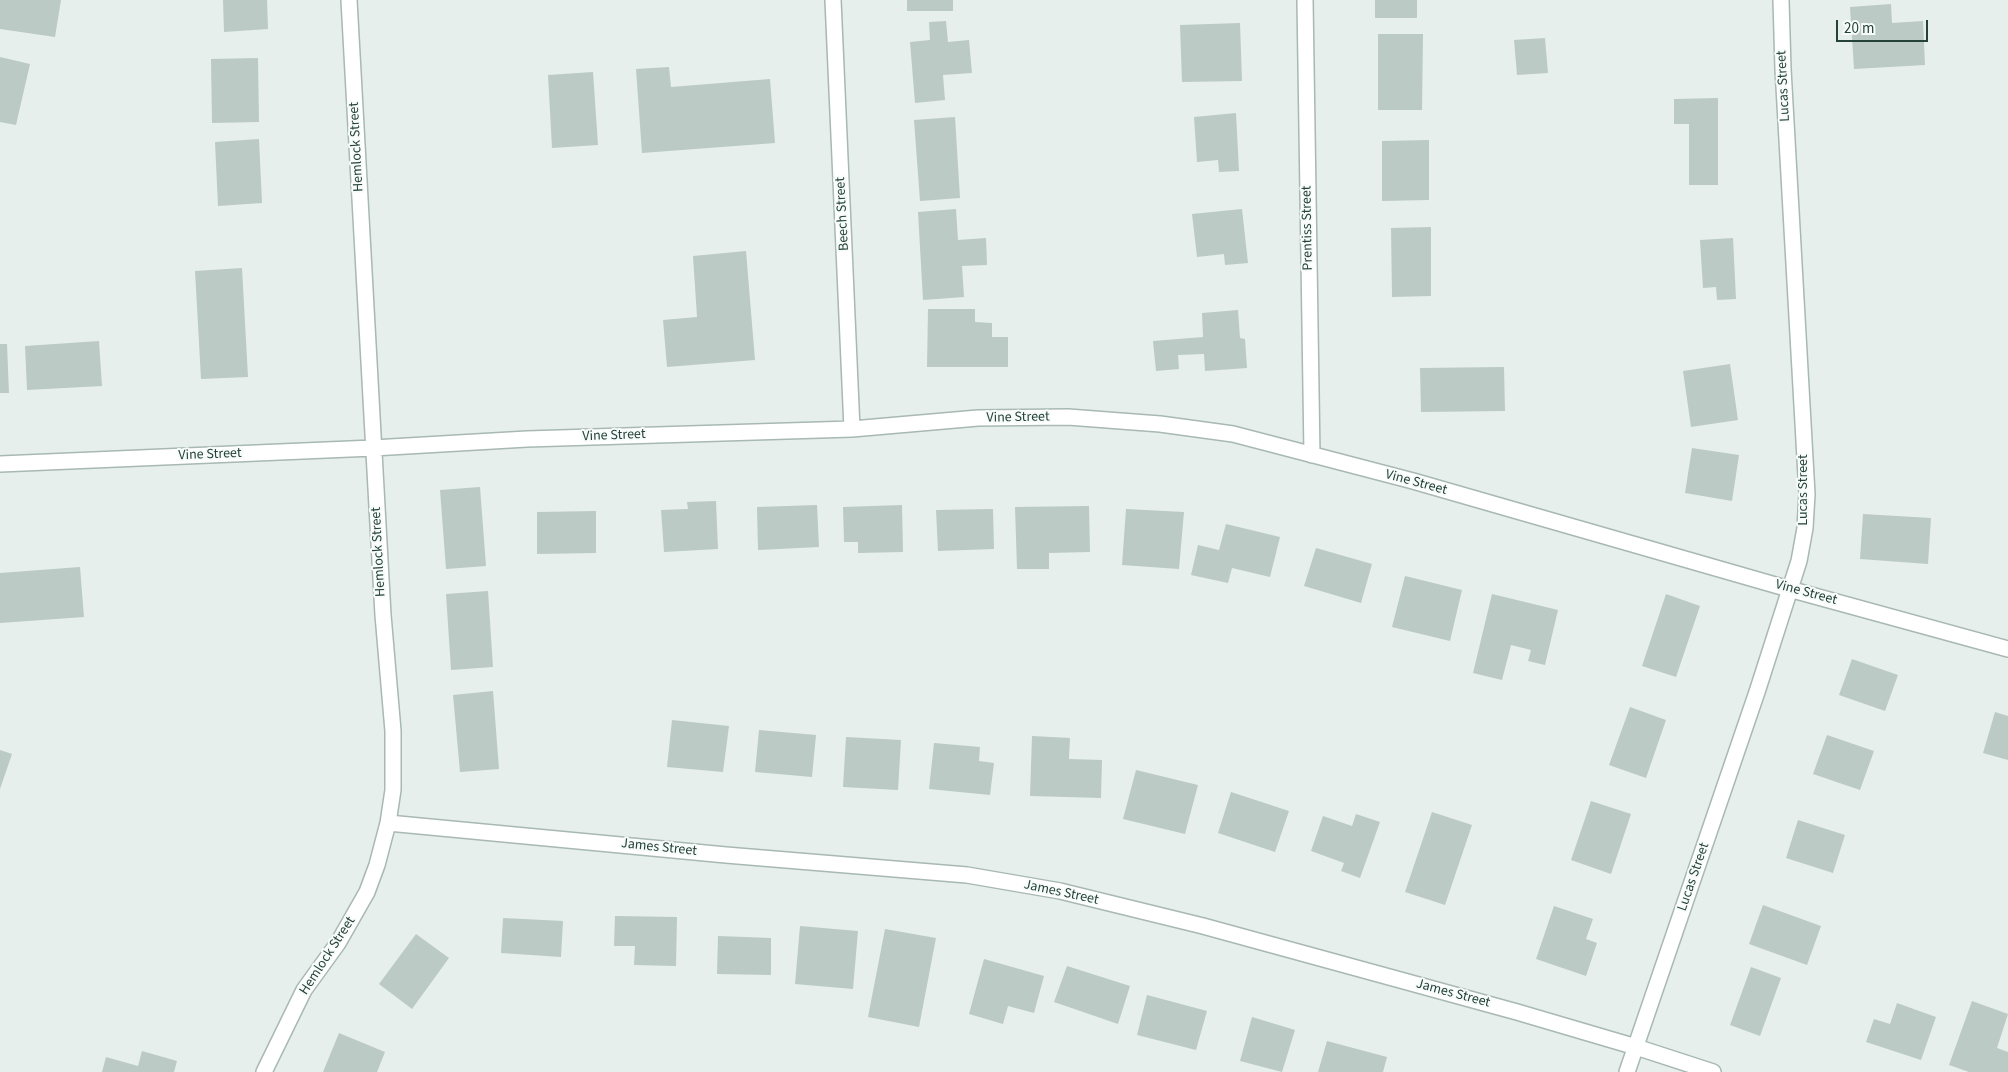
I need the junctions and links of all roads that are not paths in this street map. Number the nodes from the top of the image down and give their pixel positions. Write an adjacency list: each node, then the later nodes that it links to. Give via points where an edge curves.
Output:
1 (349, 0): 6 (street, Hemlock Street)
2 (833, 0): 5 (street, Beech Street)
3 (1305, 0): 7 (street, Prentiss Street)
4 (1781, 0): 9 (street, Lucas Street, via 1807,494 1805,528)
5 (852, 429): 6 (street, Vine Street, via 527,439); 7 (street, Vine Street, via 978,418 1068,417 1233,434)
6 (373, 448): 8 (street, Vine Street); 11 (street, Hemlock Street, via 393,731 393,790)
7 (1312, 455): 9 (street, Vine Street)
8 (0, 464)
9 (1789, 589): 10 (street, Vine Street); 12 (street, Lucas Street, via 1758,692)
10 (2008, 648)
11 (388, 823): 12 (street, James Street, via 967,875 1060,891 1222,931); 13 (street, Hemlock Street, via 367,892 338,943 304,990)
12 (1636, 1047): 14 (street, Lucas Street); 15 (street, James Street)
13 (264, 1072)
14 (1628, 1072)
15 (1713, 1072)

